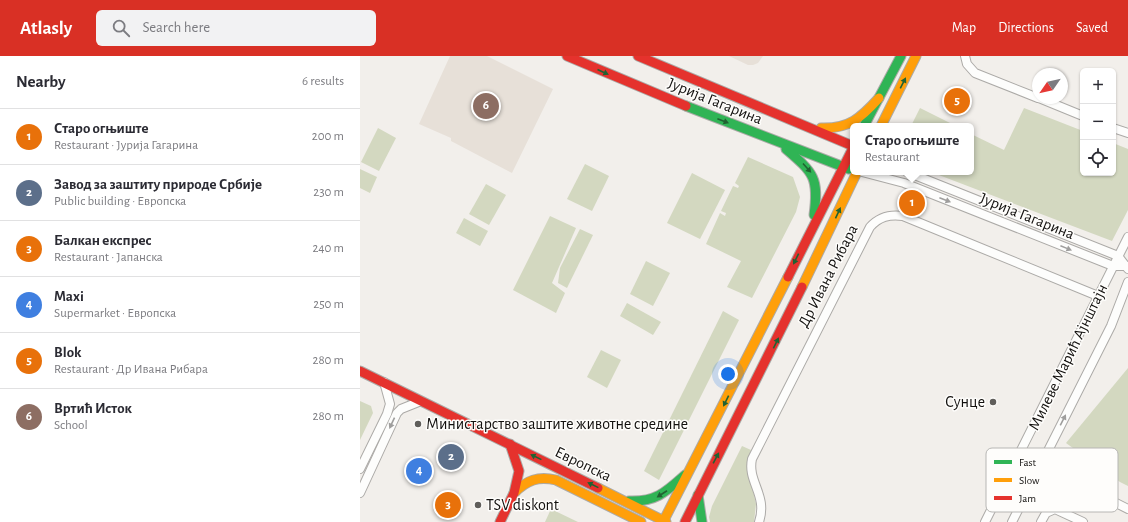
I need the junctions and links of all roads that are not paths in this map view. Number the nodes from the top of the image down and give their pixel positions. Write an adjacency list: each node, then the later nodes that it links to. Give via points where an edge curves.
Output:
1 (567, 56): 17 (main road, Јурија Гагарина, one-way to 17)
2 (638, 56): 14 (main road, Јурија Гагарина)
3 (901, 56): 7 (main road)
4 (965, 56): 6 (street, via 967,64 976,73)
5 (914, 57): 12 (main road, one-way to 5)
6 (1032, 96)
7 (879, 98): 10 (main road, via 862,116); 11 (main road)
8 (1053, 104): 9 (street)
9 (1080, 115)
10 (851, 123)
11 (866, 123)
12 (882, 123)
13 (850, 124): 14 (main road, via 843,128)
14 (810, 127): 18 (main road, Јурија Гагарина)
15 (1116, 129): 16 (street)
16 (1128, 133)
17 (778, 143): 20 (main road, Јурија Гагарина); 25 (main road, one-way to 25, via 806,166 814,177 818,191)
18 (850, 146)
19 (850, 152): 20 (main road)
20 (842, 167): 21 (main road, Јурија Гагарина); 25 (main road)
21 (850, 169)
22 (856, 175): 42 (main road, Др Ивана Рибара, one-way to 22, via 763,368)
23 (873, 175): 28 (street, Јурија Гагарина, one-way to 28, via 904,183)
24 (915, 175): 27 (street, Јурија Гагарина)
25 (813, 224): 39 (main road, one-way to 39)
26 (1128, 237): 27 (street, Милеве Марић Ајнштајн)
27 (1118, 256): 28 (street, Милеве Марић Ајнштајн); 29 (street)
28 (1113, 266): 29 (street); 31 (street, Милеве Марић Ајнштајн)
29 (1127, 268)
30 (1128, 282): 37 (street, Милеве Марић Ајнштајн, one-way to 30, via 1111,326)
31 (1098, 296): 36 (street, Милеве Марић Ајнштајн); 57 (street, Др Ивана Рибара, via 903,216 890,215 879,219 870,227 752,459 750,466 762,502)
32 (360, 371): 33 (main road, Европска)
33 (384, 382): 34 (main road, Европска); 38 (street, via 390,404)
34 (421, 401): 35 (main road, Европска); 40 (street, one-way to 40, via 401,409 394,417)
35 (510, 444): 41 (main road, via 519,471); 43 (main road, Европска, one-way to 35)
36 (1022, 448)
37 (1050, 448)
38 (360, 469)
39 (691, 469): 43 (main road, one-way to 43, via 668,491 653,500); 54 (main road)
40 (360, 493)
41 (514, 493): 46 (main road, Европска, via 534,478 547,477); 51 (main road)
42 (698, 493): 55 (main road, Др Ивана Рибара); 56 (main road)
43 (625, 501): 54 (main road, Европска)
44 (1118, 504): 45 (street)
45 (1128, 509)
46 (618, 510): 52 (main road); 53 (main road, Европска)
47 (990, 512): 58 (street, Милеве Марић Ајнштајн)
48 (1017, 512): 59 (street, Милеве Марић Ајнштајн)
49 (1048, 512): 60 (street)
50 (1061, 512): 61 (street)
51 (500, 522)
52 (629, 522)
53 (641, 522)
54 (664, 522)
55 (685, 522)
56 (702, 522)
57 (759, 522)
58 (985, 522)
59 (1012, 522)
60 (1041, 522)
61 (1083, 522)

